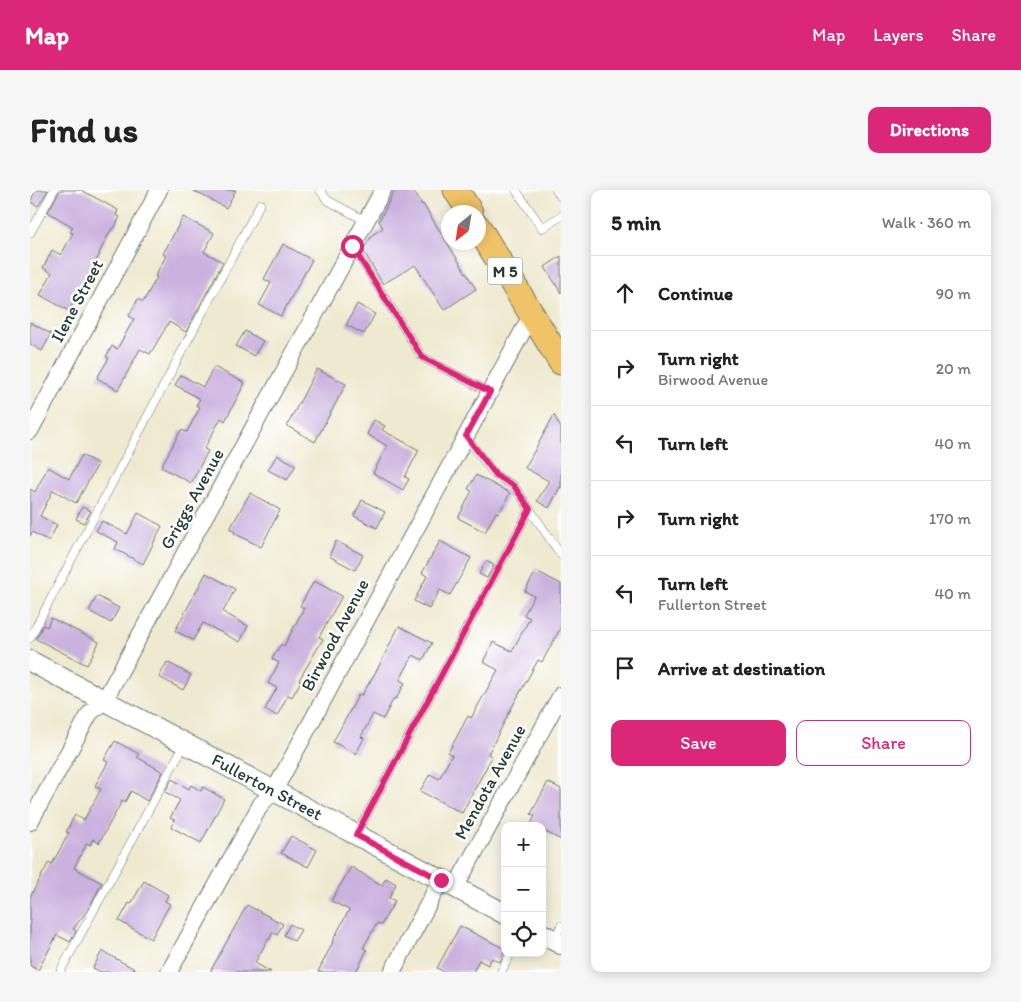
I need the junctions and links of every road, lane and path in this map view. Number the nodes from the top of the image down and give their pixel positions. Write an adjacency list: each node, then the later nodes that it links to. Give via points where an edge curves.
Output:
1 (54, 190): 11 (lane)
2 (159, 190): 17 (street, Ilene Street)
3 (320, 190): 10 (lane, via 327,200)
4 (383, 190): 10 (street, Griggs Avenue)
5 (516, 190): 9 (lane, via 542,228)
6 (556, 190): 7 (lane)
7 (561, 197)
8 (260, 204): 21 (lane)
9 (561, 216)
10 (366, 221): 13 (street, Griggs Avenue)
11 (30, 233)
12 (486, 240): 14 (main road, M 5)
13 (352, 246): 16 (lane, via 422,357); 24 (street, Griggs Avenue)
14 (532, 314): 15 (main road, M 5); 16 (street, Birwood Avenue)
15 (561, 362)
16 (490, 392): 18 (street, Birwood Avenue)
17 (30, 431)
18 (466, 436): 19 (lane, via 496,475 514,486); 26 (street, Birwood Avenue)
19 (530, 509): 20 (lane); 28 (lane)
20 (561, 555)
21 (30, 638)
22 (30, 661): 24 (street, Fullerton Street)
23 (561, 695): 29 (street, Mendota Avenue)
24 (104, 701): 25 (street, Fullerton Street); 27 (street, Griggs Avenue, via 90,713)
25 (185, 743): 26 (street, Fullerton Street); 32 (lane)
26 (274, 791): 28 (street, Fullerton Street); 33 (street, Birwood Avenue, via 261,804)
27 (30, 822)
28 (356, 835): 29 (street, Fullerton Street)
29 (448, 884): 30 (street, Fullerton Street); 34 (street, Mendota Avenue)
30 (501, 912)
31 (510, 957): 35 (lane)
32 (60, 972)
33 (169, 972)
34 (392, 972)
35 (501, 972)

